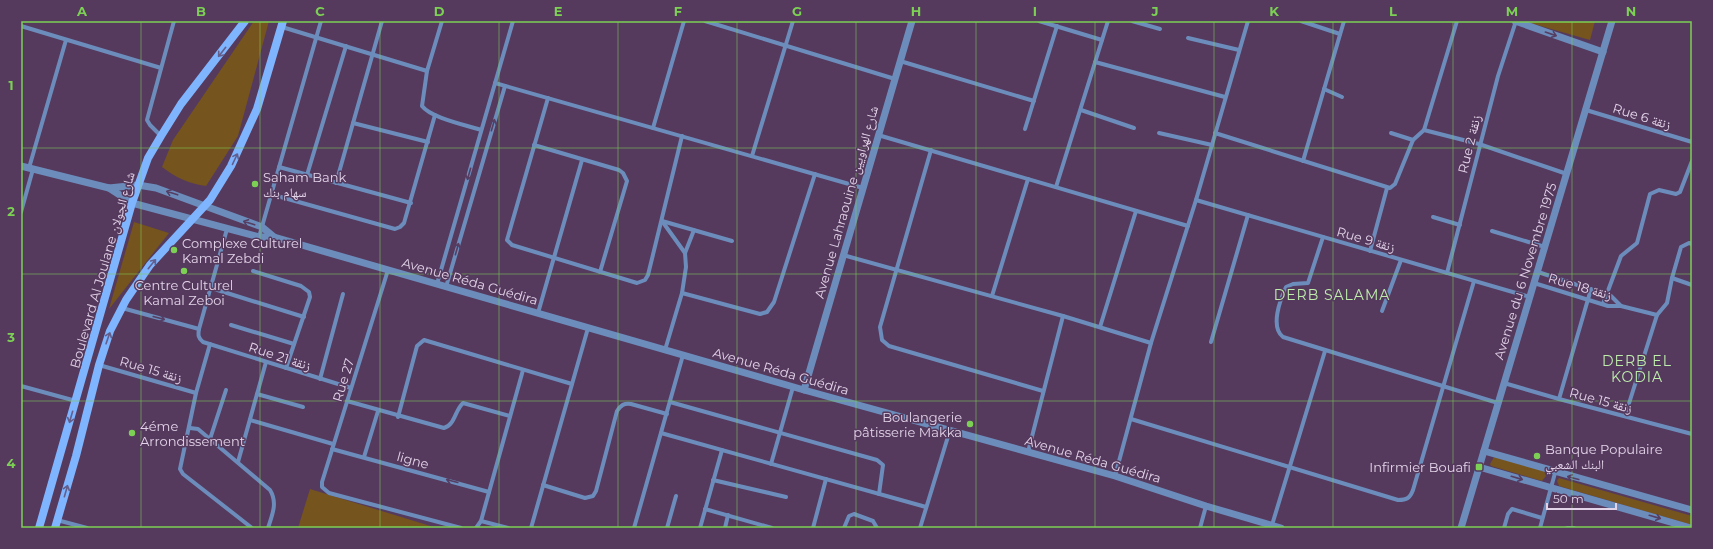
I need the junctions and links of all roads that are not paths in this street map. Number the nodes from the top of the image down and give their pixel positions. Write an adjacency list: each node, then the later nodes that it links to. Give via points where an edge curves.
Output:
1 (174, 21): 36 (street)
2 (245, 21): 59 (main road, Boulevard Al Joulane شارع الجولان, one-way to 59, via 181,104)
3 (321, 21): 25 (street)
4 (382, 21): 33 (street)
5 (442, 21): 37 (street)
6 (513, 21): 39 (street)
7 (684, 21): 50 (street)
8 (705, 21): 30 (street)
9 (793, 21): 30 (street)
10 (912, 21): 34 (street, Avenue Lahraouine شارع الهراويين)
11 (1039, 21): 22 (street)
12 (1108, 21): 28 (street)
13 (1132, 21): 23 (street)
14 (1248, 21): 31 (street)
15 (1301, 21): 24 (street)
16 (1344, 21): 24 (street)
17 (1457, 21): 54 (street)
18 (1515, 21): 32 (street, one-way to 32); 64 (street, Rue 2 زنقة)
19 (1612, 21): 32 (street, Avenue du 6 Novembre 1975)
20 (282, 24): 25 (street); 89 (main road, Boulevard Al Joulane شارع الجولان, one-way to 20, via 232,166 251,126)
21 (21, 26): 27 (street)
22 (1057, 26): 28 (street); 45 (street)
23 (1160, 29)
24 (1340, 34): 41 (street)
25 (316, 37): 29 (street); 73 (street)
26 (1188, 38): 31 (street)
27 (66, 40): 36 (street); 74 (street)
28 (1102, 40): 35 (street)
29 (346, 46): 33 (street); 77 (street)
30 (786, 46): 38 (street); 68 (street)
31 (1239, 50): 42 (street)
32 (1603, 52): 47 (street, Avenue du 6 Novembre 1975)
33 (372, 53): 37 (street); 49 (street)
34 (900, 61): 38 (street, Avenue Lahraouine شارع الهراويين); 45 (street)
35 (1095, 62): 42 (street); 46 (street)
36 (161, 68): 59 (street, via 148,120)
37 (427, 71): 48 (street, via 422,106 425,111)
38 (895, 79): 58 (street, Avenue Lahraouine شارع الهراويين)
39 (495, 83): 40 (street); 53 (street)
40 (505, 86): 44 (street); 124 (street, one-way to 40)
41 (1324, 90): 43 (street); 70 (street)
42 (1225, 97): 56 (street)
43 (1342, 97)
44 (548, 98): 50 (street); 65 (street)
45 (1034, 101): 52 (street)
46 (1081, 110): 51 (street); 81 (street)
47 (1586, 110): 63 (street, Rue 6 زنقة); 76 (street, Avenue du 6 Novembre 1975)
48 (435, 115): 53 (street); 62 (street)
49 (352, 123): 62 (street); 79 (street)
50 (653, 128): 60 (street)
51 (1134, 128)
52 (1025, 129)
53 (481, 130): 122 (street, one-way to 122)
54 (1424, 130): 61 (street); 64 (street)
55 (1159, 133): 66 (street)
56 (1215, 133): 66 (street); 70 (street)
57 (1391, 133): 61 (street)
58 (878, 135): 67 (street); 83 (street, Avenue Lahraouine شارع الهراويين)
59 (161, 136): 80 (main road, Boulevard Al Joulane شارع الجولان, via 148,158)
60 (682, 136): 68 (street); 95 (street)
61 (1413, 140): 84 (street, via 1395,184)
62 (428, 142): 87 (street)
63 (1692, 142)
64 (1479, 144): 76 (street); 96 (street, Rue 2 زنقة)
65 (534, 145): 69 (street); 111 (street, via 507,240 512,245)
66 (1212, 145): 86 (street)
67 (931, 150): 78 (street); 113 (street)
68 (752, 156): 75 (street)
69 (582, 160): 111 (street); 116 (street, via 619,170 626,177)
70 (1304, 161): 84 (street)
71 (1692, 161): 129 (street, via 1680,192 1676,194 1659,190 1650,194 1637,243 1621,256)
72 (21, 166): 74 (street)
73 (278, 167): 77 (street); 85 (street)
74 (31, 169): 82 (street); 91 (street)
75 (815, 174): 83 (street); 127 (street, via 774,302 767,312 760,314)
76 (1567, 174): 107 (street, Avenue du 6 Novembre 1975)
77 (307, 175): 79 (street)
78 (1028, 179): 81 (street); 130 (street)
79 (336, 183): 87 (street)
80 (138, 185): 82 (street, Avenue Réda Guédira); 88 (main road, Boulevard Al Joulane شارع الجولان); 89 (street, Avenue Réda Guédira, one-way to 80, via 172,193)
81 (1056, 187): 90 (street)
82 (109, 188): 88 (street, Avenue Réda Guédira)
83 (863, 188): 110 (street, Avenue Lahraouine شارع الهراويين)
84 (1387, 188): 108 (street)
85 (270, 194): 87 (street, via 395,229 404,223); 98 (street)
86 (1196, 200): 92 (street, Rue 9 زنقة); 97 (street)
87 (411, 203)
88 (132, 204): 94 (street, Avenue Réda Guédira); 169 (main road, Boulevard Al Joulane شارع الجولان)
89 (205, 206): 94 (main road, Boulevard Al Joulane شارع الجولان); 98 (street, Avenue Réda Guédira, one-way to 89)
90 (1136, 211): 97 (street); 142 (street)
91 (21, 212)
92 (1248, 215): 104 (street, Rue 9 زنقة); 145 (street)
93 (1433, 217): 96 (street)
94 (192, 221): 99 (street, Avenue Réda Guédira); 135 (main road, Boulevard Al Joulane شارع الجولان, one-way to 94, via 150,265)
95 (662, 221): 100 (street); 109 (street); 116 (street, via 645,280 636,283)
96 (1460, 225): 118 (street, Rue 2 زنقة)
97 (1188, 226): 146 (street)
98 (262, 227): 102 (street); 103 (street, Avenue Réda Guédira)
99 (227, 229): 102 (street, Avenue Réda Guédira); 125 (street)
100 (694, 230): 105 (street); 109 (street)
101 (1492, 231): 107 (street)
102 (259, 237): 103 (street, Avenue Réda Guédira)
103 (274, 237): 114 (street, Avenue Réda Guédira)
104 (1323, 237): 108 (street, Rue 9 زنقة); 150 (street, via 1308,282 1286,287 1276,328 1278,334 1283,337)
105 (732, 241)
106 (1692, 244): 119 (street, via 1681,247)
107 (1545, 247): 117 (street, Avenue du 6 Novembre 1975)
108 (1370, 250): 112 (street, Rue 9 زنقة)
109 (685, 253): 127 (street, via 686,267)
110 (843, 255): 113 (street); 164 (street, Avenue Lahraouine شارع الهراويين)
111 (554, 257): 116 (street); 137 (street)
112 (1401, 260): 118 (street, Rue 9 زنقة); 136 (street)
113 (896, 269): 130 (street); 165 (street, via 880,327 882,340 889,346)
114 (388, 270): 122 (street, Avenue Réda Guédira); 162 (street, Rue 27)
115 (253, 271): 140 (street, via 306,288 310,297)
116 (600, 272)
117 (1538, 272): 121 (street, Avenue du 6 Novembre 1975); 126 (street, Rue 18 زنقة)
118 (1447, 273): 120 (street, Rue 9 زنقة)
119 (1672, 278): 123 (street); 138 (street, via 1667,303)
120 (1474, 281): 131 (street, Rue 9 زنقة); 160 (street)
121 (1534, 283): 131 (street, Avenue du 6 Novembre 1975); 132 (street, Rue 18 زنقة)
122 (437, 284): 124 (street, Avenue Réda Guédira)
123 (1692, 286)
124 (446, 287): 137 (street, Avenue Réda Guédira)
125 (211, 288): 140 (street); 144 (street)
126 (1591, 289): 129 (street, Rue 18 زنقة); 132 (street)
127 (682, 293): 149 (street)
128 (342, 294): 156 (street)
129 (1606, 294): 133 (street); 134 (street, Rue 18 زنقة)
130 (992, 296): 139 (street)
131 (1530, 297): 157 (street, Avenue du 6 Novembre 1975)
132 (1588, 300): 133 (street, Rue 18 زنقة); 168 (street)
133 (1603, 304): 134 (street, Rue 18 زنقة)
134 (1621, 306): 138 (street, Rue 18 زنقة)
135 (122, 308): 144 (street, one-way to 144); 153 (main road, Boulevard Al Joulane شارع الجولان, one-way to 135, via 110,331)
136 (1382, 311)
137 (538, 313): 143 (street, Avenue Réda Guédira)
138 (1656, 315): 177 (street)
139 (1063, 316): 142 (street); 165 (street)
140 (304, 317): 148 (street)
141 (231, 325): 148 (street)
142 (1100, 327): 146 (street)
143 (588, 328): 149 (street, Avenue Réda Guédira); 158 (street)
144 (199, 329): 147 (street, Rue 21 زنقة, via 198,335 203,342)
145 (1211, 342)
146 (1152, 343): 179 (street)
147 (210, 344): 152 (street, Rue 21 زنقة); 166 (street)
148 (294, 344): 154 (street)
149 (665, 350): 151 (street, Avenue Réda Guédira)
150 (1325, 351): 160 (street); 195 (street)
151 (683, 355): 161 (street, Avenue Réda Guédira); 171 (street)
152 (266, 362): 154 (street, Rue 21 زنقة); 167 (street)
153 (99, 365): 166 (street, Rue 15 زنقة); 214 (main road, Boulevard Al Joulane شارع الجولان, one-way to 153)
154 (286, 368): 156 (street, Rue 21 زنقة)
155 (523, 370): 158 (street); 176 (street); 178 (street, via 424,340 417,346)
156 (320, 379): 162 (street, Rue 21 زنقة)
157 (1504, 382): 168 (street, Rue 15 زنقة); 172 (street, Avenue du 6 Novembre 1975)
158 (572, 384): 201 (street)
159 (21, 386): 169 (street)
160 (1443, 386): 172 (street); 195 (street, via 1413,490 1406,500 1398,500)
161 (793, 387): 164 (street, Avenue Réda Guédira); 184 (street)
162 (351, 388): 170 (street, Rue 27)
163 (226, 390): 186 (street)
164 (804, 390): 182 (street, Avenue Réda Guédira)
165 (1043, 391): 191 (street)
166 (196, 393): 181 (street)
167 (257, 394): 173 (street); 180 (street)
168 (1559, 399): 177 (street, Rue 15 زنقة)
169 (76, 401): 217 (main road, Boulevard Al Joulane شارع الجولان, one-way to 217)
170 (347, 401): 174 (street); 187 (street, Rue 27)
171 (670, 402): 175 (street); 184 (street)
172 (1498, 403): 190 (street, Avenue du 6 Novembre 1975)
173 (303, 407)
174 (378, 411): 178 (street); 192 (street)
175 (667, 414): 183 (street); 201 (street, via 626,403 621,405 617,411 593,496 585,498)
176 (510, 416): 178 (street, via 467,403 460,406 450,424 444,428); 203 (street)
177 (1625, 416): 185 (street, Rue 15 زنقة)
178 (398, 417)
179 (1131, 419): 195 (street); 198 (street)
180 (250, 420): 187 (street); 193 (street)
181 (190, 428): 186 (street, via 198,429); 219 (street, via 180,464 183,474)
182 (951, 429): 191 (street, Avenue Réda Guédira); 208 (street)
183 (661, 433): 189 (street); 225 (street)
184 (779, 434): 194 (street); 204 (street, via 880,462 884,470)
185 (1692, 434)
186 (210, 439): 193 (street)
187 (333, 444): 188 (street, Rue 27)
188 (332, 449): 192 (street, ligne); 221 (street, Rue 27, via 322,482 322,487 329,493)
189 (722, 450): 194 (street); 200 (street)
190 (1484, 451): 196 (street, Avenue du 6 Novembre 1975); 197 (street)
191 (1028, 452): 198 (street, Avenue Réda Guédira)
192 (364, 457): 203 (street, ligne, one-way to 192)
193 (238, 462): 220 (street, via 270,490 274,497 274,508)
194 (771, 464): 199 (street)
195 (1290, 467): 216 (street)
196 (1479, 467): 202 (street, one-way to 202); 235 (street, Avenue du 6 Novembre 1975)
197 (1556, 473): 202 (street); 210 (street, one-way to 197)
198 (1115, 476): 207 (street, Avenue Réda Guédira)
199 (826, 479): 204 (street); 230 (street)
200 (713, 480): 206 (street); 209 (street)
201 (543, 485): 224 (street)
202 (1551, 488): 212 (street); 215 (street, one-way to 215)
203 (489, 492): 213 (street)
204 (879, 494): 208 (street)
205 (676, 496): 226 (street)
206 (786, 498)
207 (1206, 506): 216 (street, Avenue Réda Guédira); 234 (street)
208 (926, 507): 233 (street)
209 (705, 509): 211 (street); 227 (street)
210 (1692, 510)
211 (728, 515): 228 (street); 229 (street)
212 (1542, 518): 236 (street, via 1512,509); 237 (street)
213 (481, 521): 222 (street); 223 (street)
214 (56, 524): 218 (street)
215 (1678, 526): 240 (street)
216 (1277, 527)
217 (39, 528)
218 (87, 528)
219 (252, 528)
220 (268, 528)
221 (462, 528)
222 (476, 528)
223 (508, 528)
224 (530, 528)
225 (634, 528)
226 (667, 528)
227 (700, 528)
228 (725, 528)
229 (772, 528)
230 (813, 528)
231 (844, 528): 232 (street, via 849,516 854,514 873,521)
232 (877, 528)
233 (920, 528)
234 (1200, 528)
235 (1461, 528)
236 (1504, 528)
237 (1540, 528)
238 (1567, 528): 239 (street)
239 (1574, 528)
240 (1691, 528)

